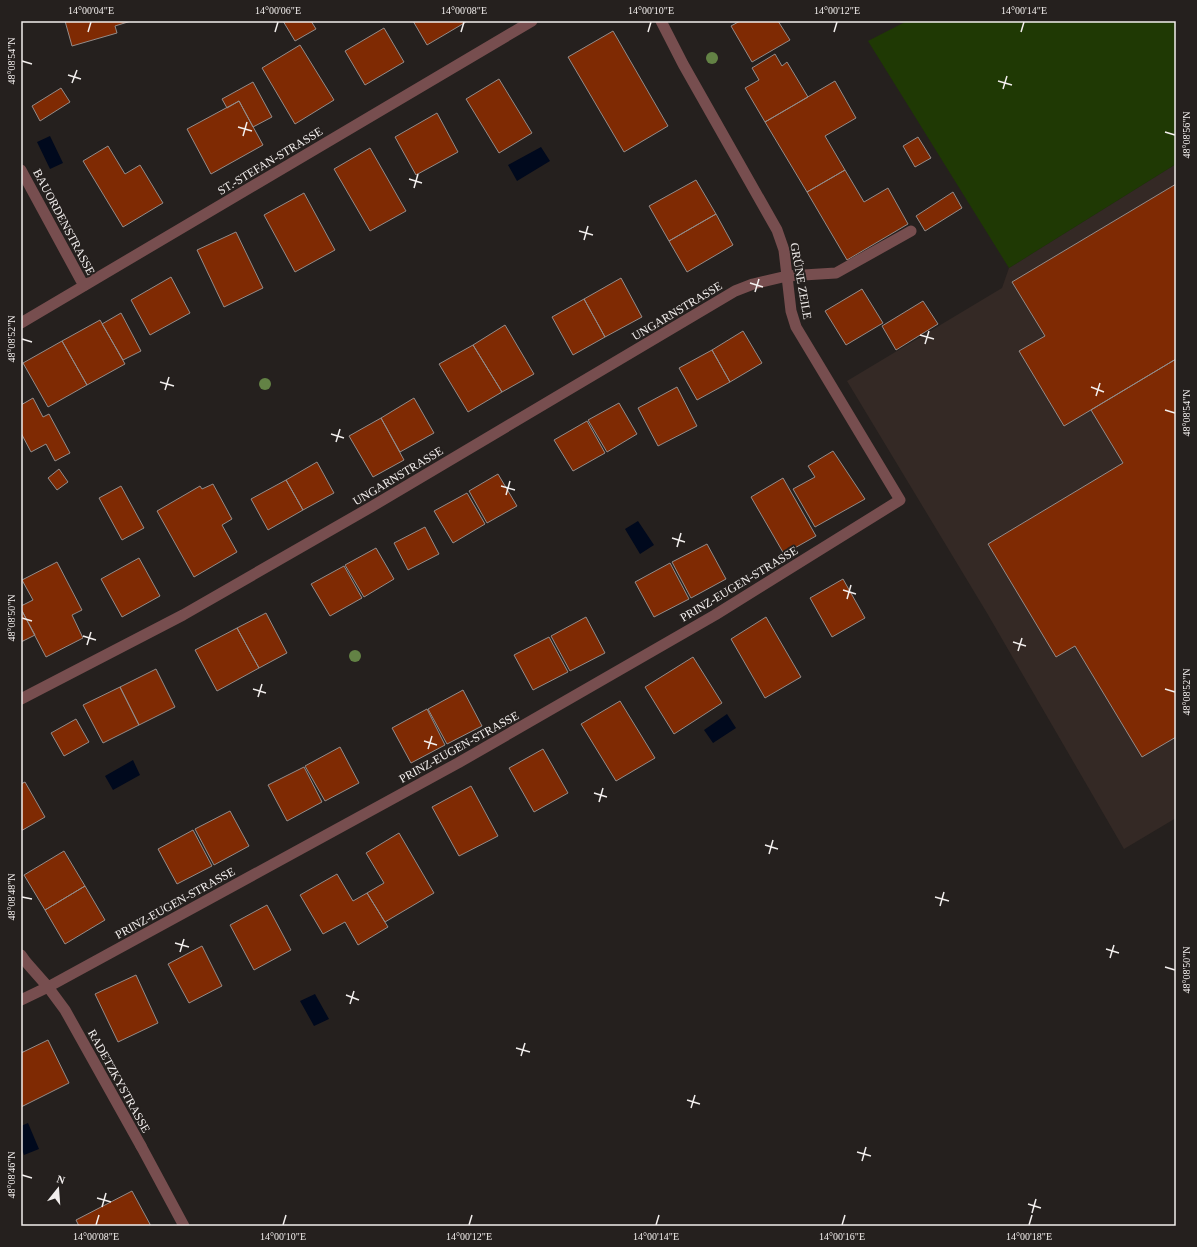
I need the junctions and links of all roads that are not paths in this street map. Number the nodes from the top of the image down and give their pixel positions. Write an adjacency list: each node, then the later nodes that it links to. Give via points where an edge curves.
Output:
1 (532, 21): 6 (street, ST.-STEFAN-STRASSE)
2 (661, 21): 5 (street, GRÜNE ZEILE, via 777,230 784,250)
3 (21, 170): 6 (street, BAUORDENSTRASSE)
4 (911, 231): 5 (street, UNGARNSTRASSE, via 836,273)
5 (787, 276): 8 (street, GRÜNE ZEILE, via 791,311 796,327); 9 (street, UNGARNSTRASSE, via 735,291 371,507 183,615)
6 (84, 286): 7 (street, ST.-STEFAN-STRASSE)
7 (21, 323)
8 (900, 500): 11 (street, PRINZ-EUGEN-STRASSE, via 715,615 458,763)
9 (21, 699)
10 (21, 954): 11 (street, RADETZKYSTRASSE)
11 (48, 987): 12 (street, PRINZ-EUGEN-STRASSE); 13 (street, RADETZKYSTRASSE, via 65,1010)
12 (21, 1000)
13 (184, 1226)

